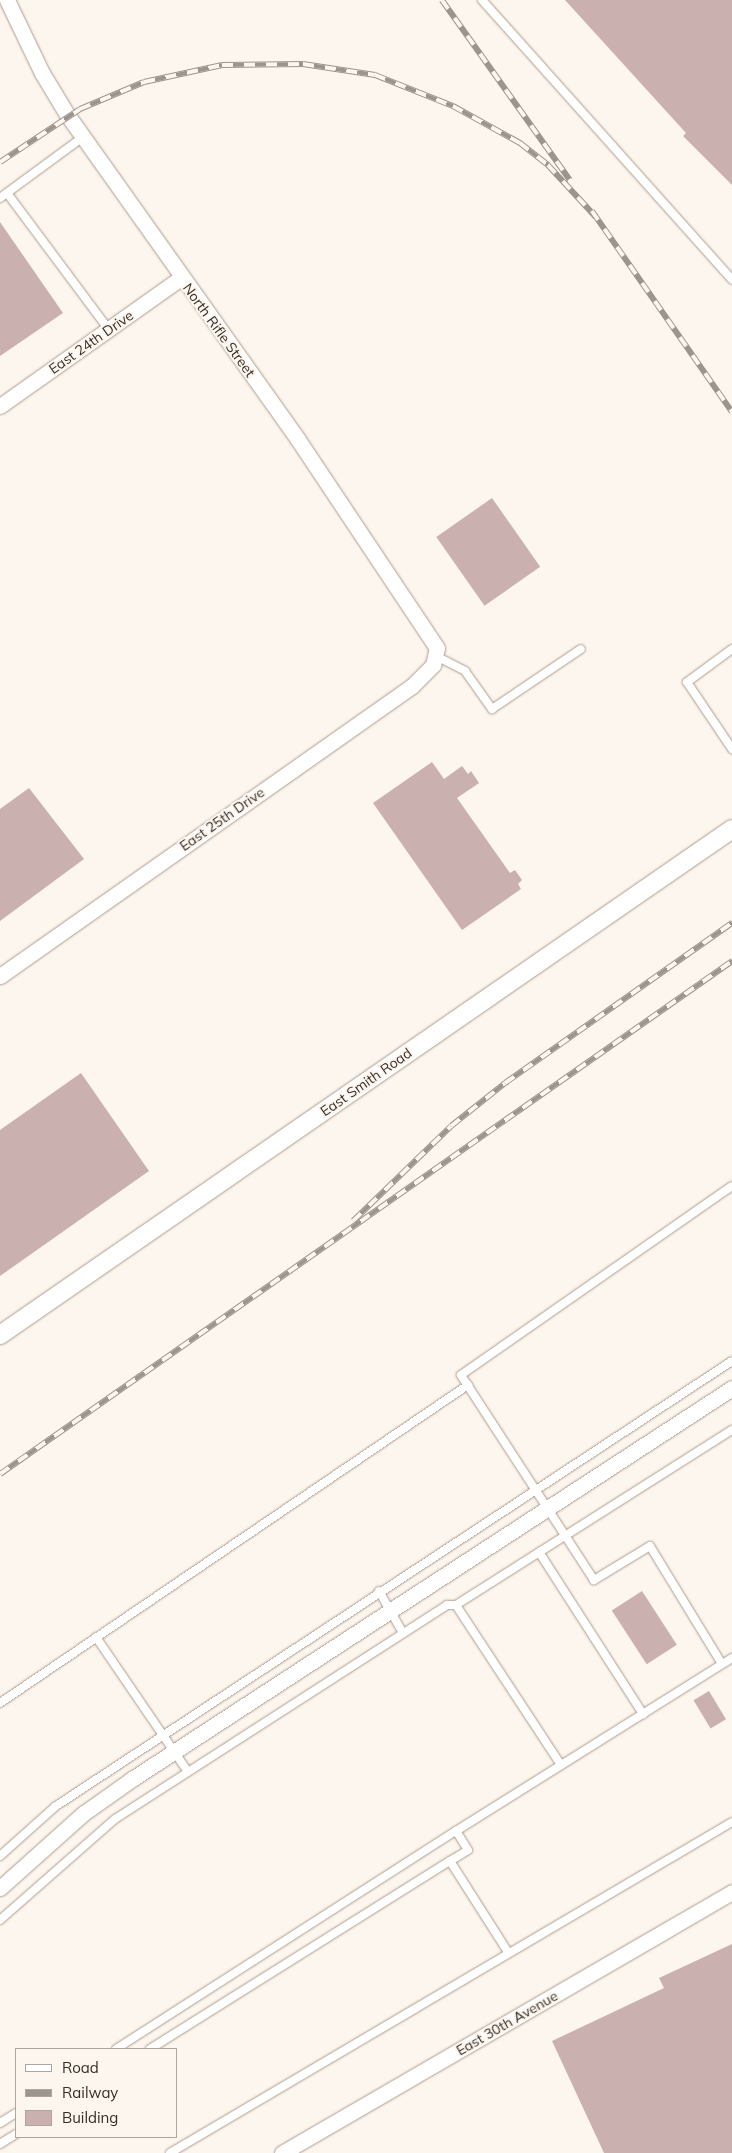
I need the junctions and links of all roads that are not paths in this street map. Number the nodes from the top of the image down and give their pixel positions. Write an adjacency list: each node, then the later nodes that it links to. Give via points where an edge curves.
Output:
1 (7, 0): 3 (street, North Rifle Street, via 42,72)
2 (482, 0): 6 (lane)
3 (83, 137): 4 (lane); 5 (street, North Rifle Street)
4 (3, 195): 7 (lane)
5 (181, 278): 7 (street, East 24th Drive); 11 (street, North Rifle Street, via 297,438 434,640)
6 (732, 280)
7 (109, 330): 8 (street, East 24th Drive)
8 (0, 406)
9 (581, 649): 11 (lane, via 492,709 466,671)
10 (732, 649): 12 (lane, via 687,682)
11 (436, 656): 14 (street, East 25th Drive, via 426,674 412,686)
12 (732, 749)
13 (732, 829): 16 (street, East Smith Road)
14 (0, 976)
15 (732, 1186): 18 (lane, via 461,1374)
16 (0, 1335)
17 (732, 1361): 21 (lane)
18 (468, 1385): 21 (lane); 29 (lane)
19 (732, 1388): 22 (street)
20 (732, 1430): 23 (lane)
21 (534, 1488): 22 (lane); 25 (lane)
22 (547, 1508): 23 (lane); 27 (street)
23 (565, 1536): 24 (lane); 31 (lane, via 594,1580 650,1546)
24 (539, 1552): 26 (lane); 33 (lane)
25 (379, 1591): 27 (lane); 34 (lane)
26 (456, 1605): 28 (lane, via 447,1605); 36 (lane)
27 (390, 1610): 28 (lane); 35 (street)
28 (403, 1633): 37 (lane)
29 (96, 1637): 32 (lane); 34 (lane)
30 (732, 1658): 31 (lane)
31 (722, 1664): 33 (lane)
32 (0, 1703)
33 (643, 1714): 36 (lane)
34 (163, 1735): 35 (lane); 40 (lane, via 56,1806)
35 (174, 1752): 37 (lane); 42 (street, via 84,1813)
36 (561, 1765): 39 (lane)
37 (188, 1772): 44 (lane, via 115,1819)
38 (732, 1822): 45 (lane)
39 (456, 1832): 41 (lane, via 468,1850); 46 (lane)
40 (0, 1856)
41 (450, 1861): 45 (lane); 47 (lane)
42 (0, 1888)
43 (732, 1892): 53 (street, East 30th Avenue)
44 (0, 1920)
45 (508, 1952): 52 (lane)
46 (118, 2048)
47 (152, 2048)
48 (15, 2114): 49 (lane)
49 (0, 2124)
50 (15, 2135): 51 (lane)
51 (0, 2144)
52 (170, 2153)
53 (282, 2153)

